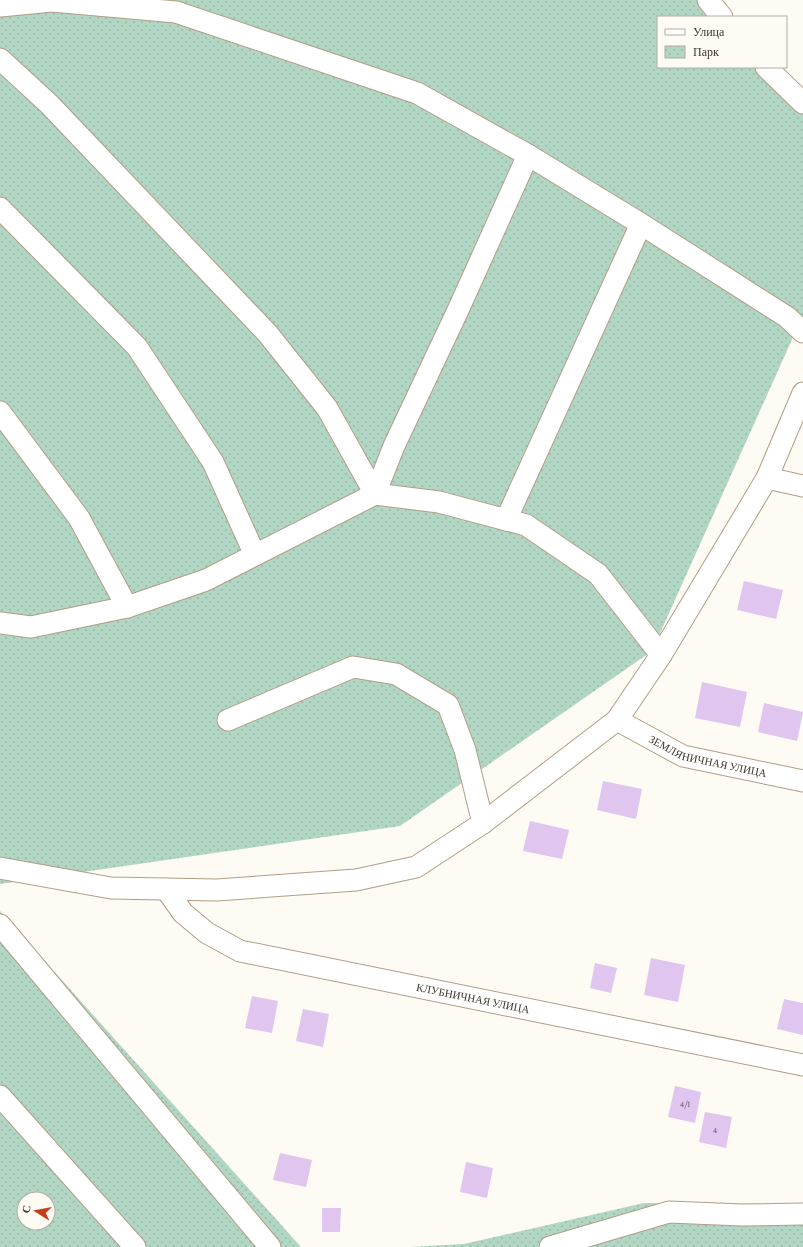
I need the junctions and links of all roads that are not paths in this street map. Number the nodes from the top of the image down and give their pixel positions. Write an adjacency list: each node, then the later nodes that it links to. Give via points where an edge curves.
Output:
1 (708, 0): 4 (street)
2 (52, 1): 3 (street); 8 (street, via 176,12 417,93)
3 (0, 6)
4 (721, 16)
5 (0, 58): 16 (street, via 49,104 268,334 327,408)
6 (767, 68): 7 (street)
7 (803, 103)
8 (528, 155): 10 (street); 16 (street, via 394,446)
9 (0, 208): 18 (street, via 137,347 213,462)
10 (642, 224): 11 (street, via 787,317); 17 (street)
11 (803, 332)
12 (803, 393): 14 (street)
13 (0, 412): 19 (street, via 79,518)
14 (767, 478): 15 (street); 21 (street)
15 (803, 486)
16 (375, 494): 17 (street, via 439,502); 18 (street)
17 (506, 520): 21 (street, via 526,525 598,574)
18 (255, 555): 19 (street, via 206,580)
19 (127, 607): 20 (street, via 32,627)
20 (0, 623)
21 (661, 655): 23 (street)
22 (228, 720): 25 (street, via 353,667 396,674 448,705 465,750)
23 (618, 720): 24 (street, ЗЕМЛЯНИЧНАЯ УЛИЦА, via 683,756); 25 (street)
24 (803, 781)
25 (483, 823): 27 (street, via 416,867 356,880 217,890)
26 (0, 868): 27 (street, via 111,888)
27 (166, 888): 29 (street, КЛУБНИЧНАЯ УЛИЦА, via 183,913 207,933 240,951)
28 (0, 925): 33 (street)
29 (803, 1065)
30 (0, 1096): 32 (street)
31 (803, 1214): 34 (street, via 669,1212)
32 (135, 1247)
33 (270, 1247)
34 (550, 1247)

